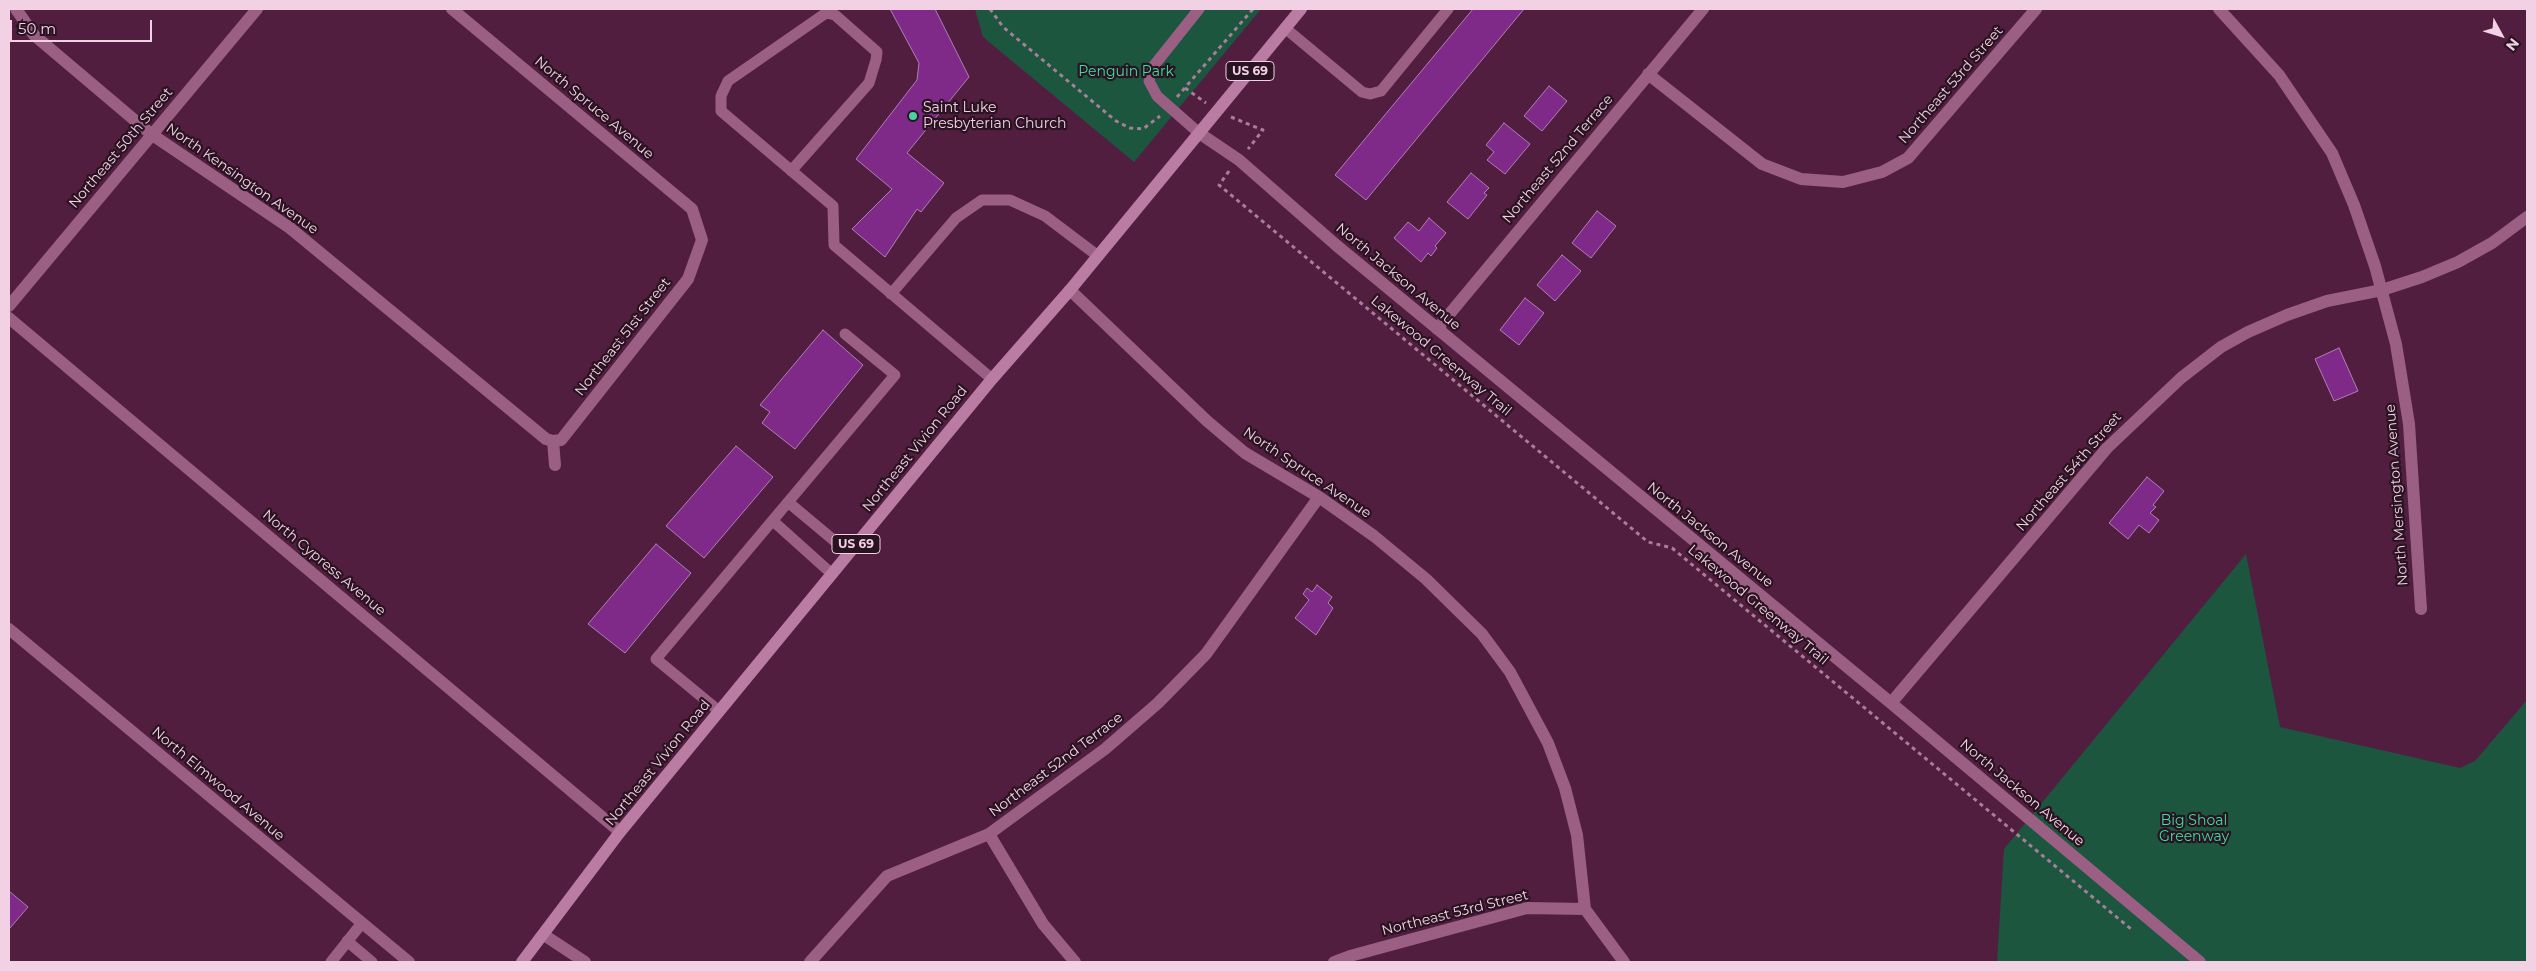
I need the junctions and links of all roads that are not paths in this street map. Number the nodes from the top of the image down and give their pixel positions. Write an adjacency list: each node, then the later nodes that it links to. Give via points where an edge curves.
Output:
1 (16, 9): 13 (street, North Kensington Avenue, via 40,41)
2 (257, 9): 13 (street, Northeast 50th Street)
3 (452, 9): 16 (street, North Spruce Avenue, via 692,210)
4 (1199, 9): 12 (lane, via 1152,68 1149,81 1157,96)
5 (1301, 9): 10 (main road, Northeast Vivion Road / US 69)
6 (1448, 9): 10 (lane, via 1381,91 1370,94 1362,92)
7 (1703, 9): 11 (street, Northeast 52nd Terrace)
8 (2036, 9): 11 (street, Northeast 53rd Street, via 1908,158 1870,177 1829,183 1801,179 1775,170 1751,156)
9 (2219, 9): 19 (street, North Mersington Avenue, via 2279,75 2332,153)
10 (1285, 28): 12 (main road, Northeast Vivion Road / US 69)
11 (1648, 74): 23 (street, Northeast 52nd Terrace)
12 (1199, 133): 17 (main road, Northeast Vivion Road / US 69); 23 (street, North Jackson Avenue, via 1239,160)
13 (151, 134): 21 (street, Northeast 50th Street); 26 (street, North Kensington Avenue, via 290,228 546,439)
14 (791, 170): 14 (lane, via 721,111 721,96 728,81 826,13 835,15 877,52 876,60 869,83); 20 (lane, via 832,206 834,245)
15 (2527, 217): 19 (street, Northeast 54th Street, via 2492,243 2458,262)
16 (702, 240): 26 (street, Northeast 51st Street, via 688,279 561,440)
17 (1098, 256): 18 (main road, Northeast Vivion Road / US 69); 20 (lane, via 1045,216 1010,200 982,200 956,218)
18 (1070, 290): 25 (main road, Northeast Vivion Road / US 69); 28 (street, North Spruce Avenue, via 1245,453)
19 (2382, 290): 33 (street, North Mersington Avenue, via 2396,344 2409,424); 35 (street, Northeast 54th Street, via 2327,301 2286,315 2222,347 2181,378 2107,448)
20 (891, 294): 25 (lane)
21 (9, 306)
22 (9, 318): 37 (street, North Cypress Avenue)
23 (1437, 329): 35 (street, North Jackson Avenue)
24 (845, 334): 29 (lane, via 895,375)
25 (992, 379): 31 (main road, Northeast Vivion Road / US 69)
26 (553, 441): 27 (street)
27 (555, 465)
28 (1319, 497): 38 (street, Northeast 52nd Terrace, via 1206,654 1105,750); 39 (street, North Spruce Avenue, via 1374,536 1426,580 1482,634 1510,672 1548,743 1565,788 1577,835)
29 (788, 502): 30 (lane); 31 (lane)
30 (773, 521): 32 (lane); 36 (lane, via 656,659)
31 (849, 553): 32 (main road, Northeast Vivion Road / US 69)
32 (832, 574): 36 (main road, Northeast Vivion Road / US 69)
33 (2421, 609)
34 (9, 630): 40 (street, North Elmwood Avenue)
35 (1891, 703): 52 (street, North Jackson Avenue)
36 (719, 711): 37 (main road, Northeast Vivion Road / US 69)
37 (620, 832): 41 (main road, Northeast Vivion Road / US 69)
38 (989, 834): 48 (street, Northeast 52nd Terrace, via 887,876); 49 (street, via 1043,924)
39 (1585, 909): 50 (street, Northeast 53rd Street, via 1527,908); 51 (street)
40 (362, 923): 42 (lane); 45 (street, North Elmwood Avenue)
41 (544, 935): 46 (main road, Northeast Vivion Road / US 69); 47 (street)
42 (347, 941): 43 (lane); 44 (lane)
43 (332, 962)
44 (372, 962)
45 (409, 962)
46 (522, 962)
47 (585, 962)
48 (810, 962)
49 (1076, 962)
50 (1334, 962)
51 (1624, 962)
52 (2200, 962)

